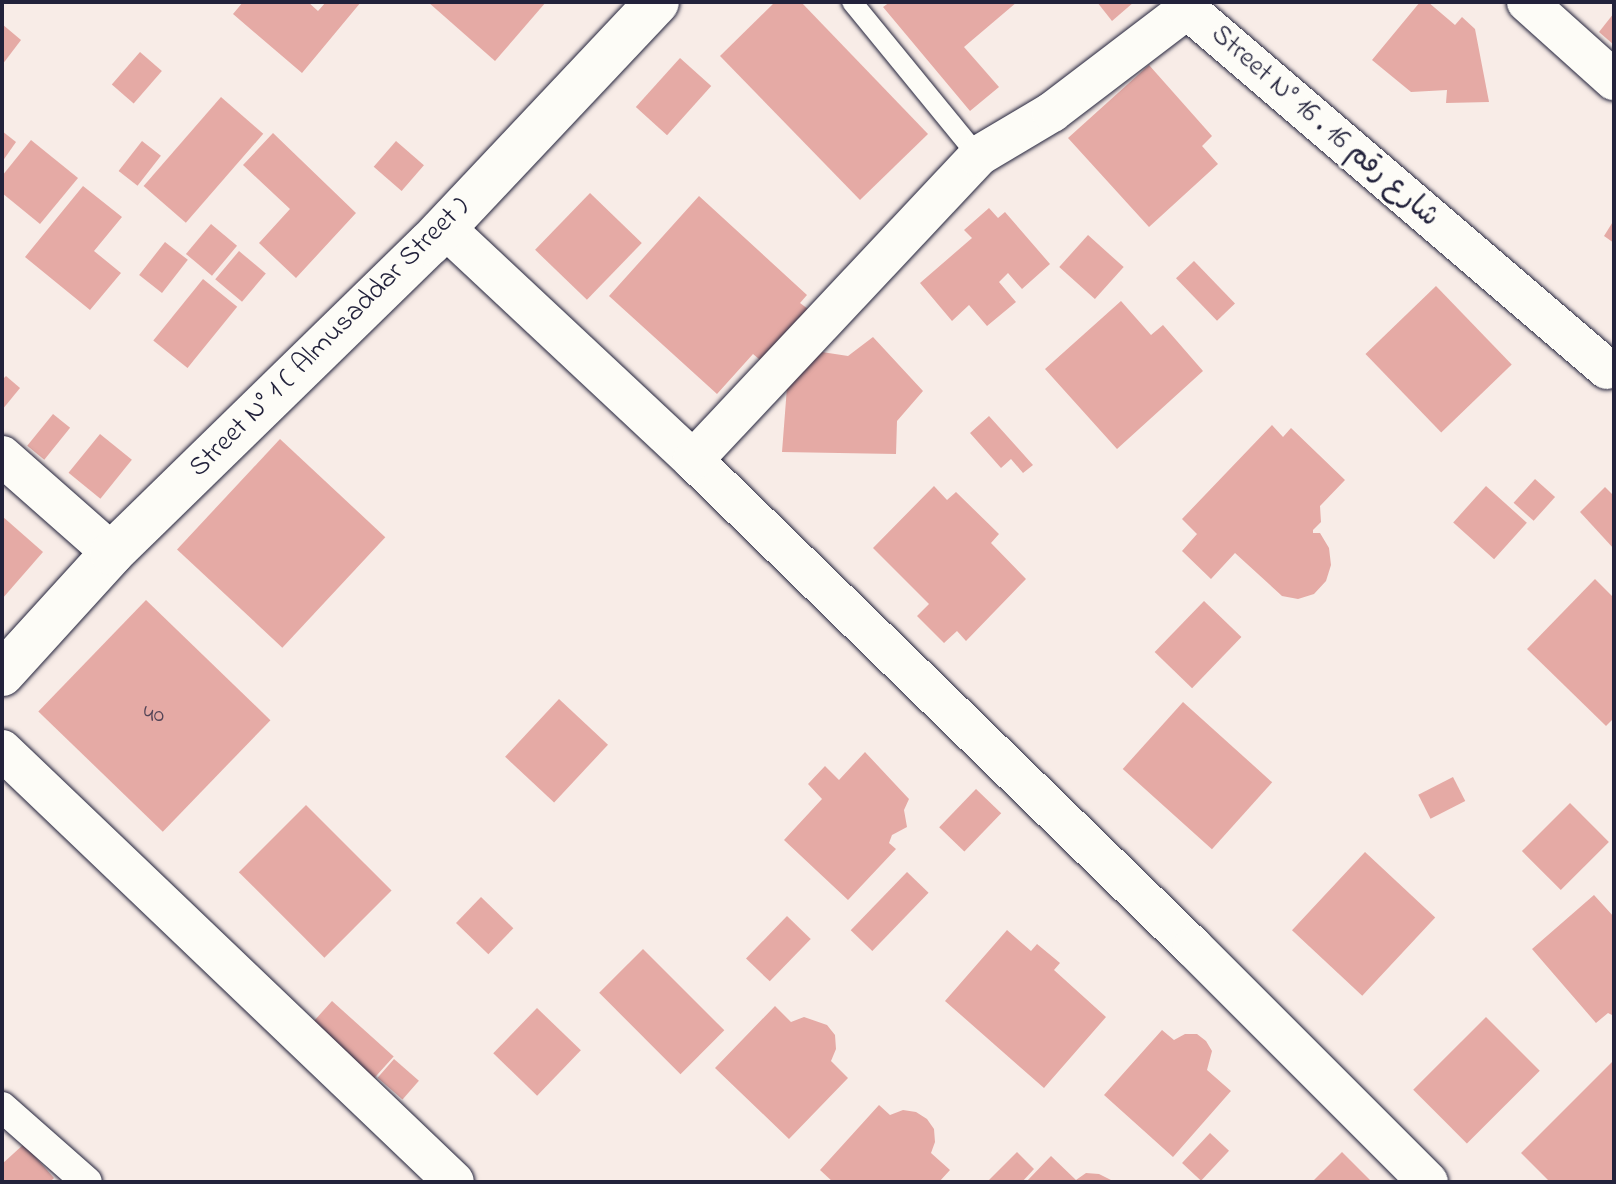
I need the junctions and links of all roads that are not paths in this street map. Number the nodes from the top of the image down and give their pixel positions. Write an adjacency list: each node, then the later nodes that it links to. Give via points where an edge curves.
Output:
1 (657, 2): 6 (street, Street N° 1 ( Almusaddar Street ))
2 (852, 2): 5 (lane)
3 (1527, 2): 4 (street)
4 (1614, 80)
5 (978, 156): 7 (street, Street N° 16 . شارع رقم 16, via 1052,112 1187,9); 9 (street, Street N° 16 . شارع رقم 16)
6 (444, 227): 9 (street); 10 (street, Street N° 1 ( Almusaddar Street ))
7 (1607, 369)
8 (2, 456): 10 (street)
9 (693, 460): 16 (street)
10 (112, 553): 11 (street, Street N° 1 ( Almusaddar Street ))
11 (2, 674)
12 (2, 750): 15 (street)
13 (2, 1107): 14 (street)
14 (87, 1182)
15 (454, 1182)
16 (1428, 1182)

